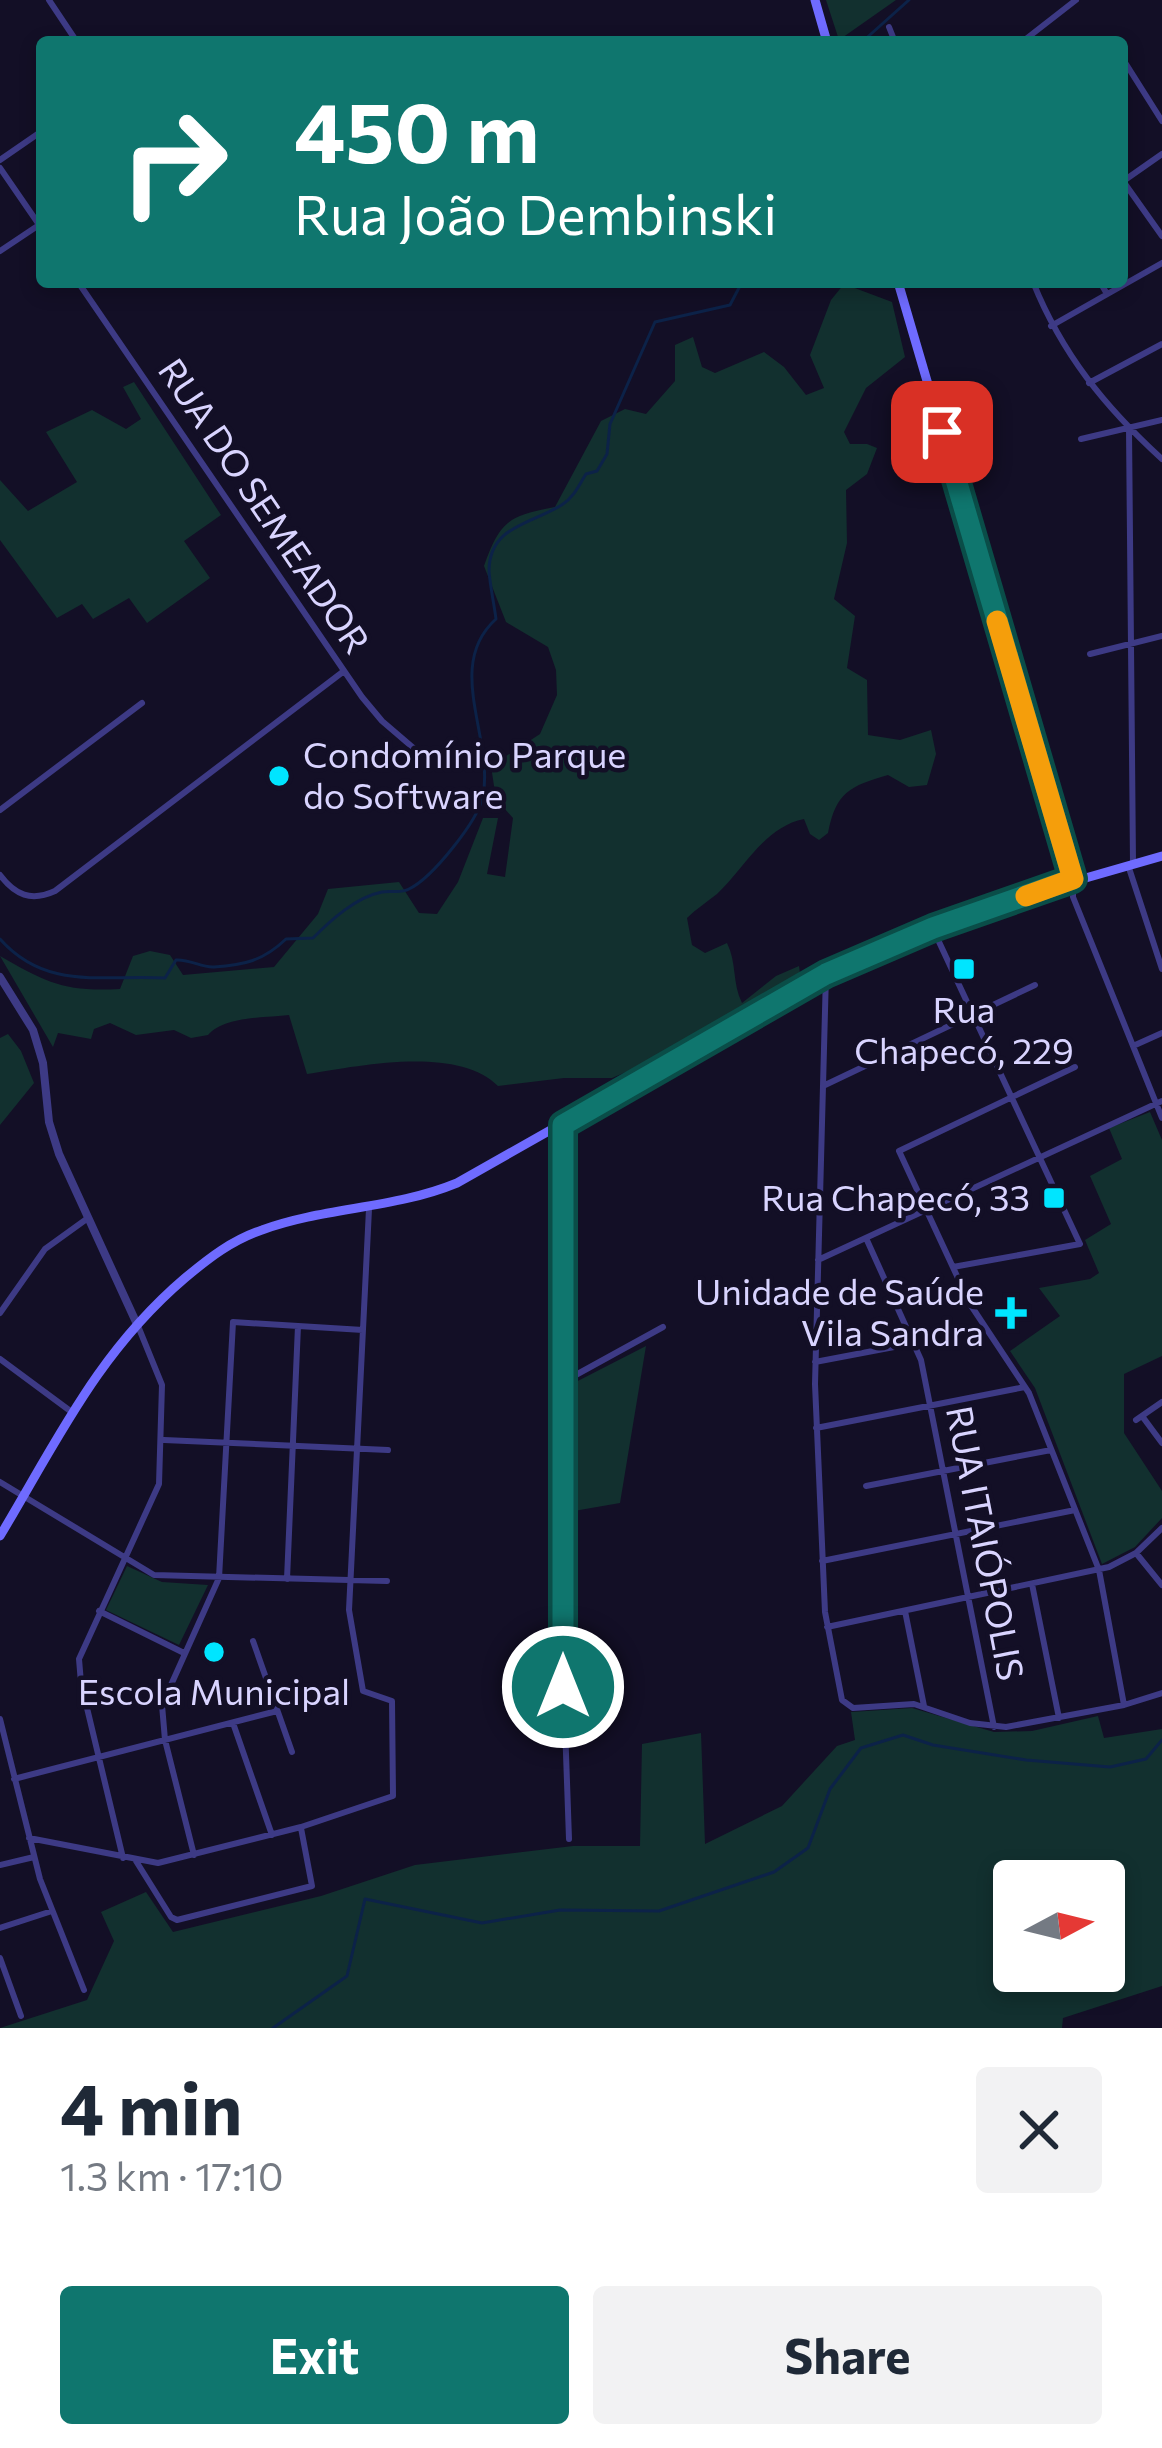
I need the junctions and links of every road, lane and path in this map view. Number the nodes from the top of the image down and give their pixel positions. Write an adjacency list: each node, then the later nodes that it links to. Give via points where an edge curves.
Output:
1 (49, 0): 5 (street)
2 (814, 0): 6 (main road)
3 (1076, 0): 8 (street)
4 (890, 27): 7 (street)
5 (73, 36)
6 (825, 36)
7 (894, 36)
8 (1030, 36)
9 (1128, 67): 10 (street)
10 (1162, 121)
11 (36, 136): 13 (street)
12 (1162, 154): 14 (street)
13 (0, 164): 16 (street)
14 (1128, 178)
15 (1128, 185): 18 (street)
16 (36, 221)
17 (36, 229): 19 (street)
18 (1162, 236)
19 (0, 251)
20 (1162, 263): 21 (street)
21 (1128, 282)
22 (83, 288): 38 (street, RUA DO SEMEADOR)
23 (900, 288): 45 (main road)
24 (1035, 288): 28 (street)
25 (1104, 288): 27 (street)
26 (1118, 288): 27 (street)
27 (1107, 294): 28 (street)
28 (1051, 326): 30 (street)
29 (1162, 344): 30 (street)
30 (1089, 383): 32 (street)
31 (1162, 420): 32 (street)
32 (1129, 429): 33 (street); 34 (street); 36 (street)
33 (1081, 440)
34 (1162, 459)
35 (1162, 636): 36 (street)
36 (1131, 644): 37 (street); 43 (street)
37 (1090, 655)
38 (344, 671): 40 (street, RUA DO SEMEADOR, via 382,722); 44 (street, via 55,891 17,893)
39 (142, 703): 41 (street)
40 (417, 751)
41 (0, 810)
42 (1162, 856): 43 (main road)
43 (1130, 865): 45 (main road); 47 (street)
44 (0, 875)
45 (1073, 879): 46 (main road); 53 (street, via 1073,897)
46 (933, 928): 48 (main road); 51 (street)
47 (1162, 969)
48 (826, 974): 55 (street); 59 (main road)
49 (0, 977): 63 (street, via 37,1041 53,1137)
50 (1035, 986): 51 (street)
51 (973, 1015): 55 (street); 56 (street)
52 (1162, 1033): 53 (street)
53 (1133, 1046): 57 (street)
54 (1075, 1067): 56 (street)
55 (823, 1086): 65 (street)
56 (1012, 1097): 60 (street); 62 (street, via 899,1151)
57 (1159, 1102): 58 (street); 60 (street)
58 (1162, 1118)
59 (563, 1125): 61 (main road, via 457,1183); 75 (street)
60 (1040, 1157): 62 (street); 66 (street, via 1080,1244)
61 (370, 1209): 68 (main road, via 284,1223 235,1242); 71 (street)
62 (926, 1210): 64 (street); 66 (street)
63 (88, 1217): 67 (street, via 45,1250); 68 (street)
64 (866, 1238): 65 (street); 72 (street, RUA ITAIÓPOLIS)
65 (818, 1260): 74 (street)
66 (953, 1268): 76 (street)
67 (0, 1312)
68 (136, 1322): 79 (main road); 81 (street, via 162,1385)
69 (298, 1326): 71 (street); 82 (street, via 233,1322); 84 (street)
70 (663, 1328): 75 (street)
71 (363, 1330): 85 (street)
72 (915, 1343): 74 (street); 78 (street, RUA ITAIÓPOLIS)
73 (0, 1359): 79 (street)
74 (815, 1362): 80 (street)
75 (563, 1382): 127 (street)
76 (1026, 1387): 78 (street); 87 (street)
77 (1162, 1402): 83 (street, via 1139,1418)
78 (930, 1406): 80 (street); 88 (street, RUA ITAIÓPOLIS)
79 (73, 1413): 91 (main road)
80 (816, 1428): 98 (street)
81 (162, 1440): 82 (street); 97 (street, via 159,1484)
82 (227, 1443): 84 (street); 100 (street)
83 (1162, 1443)
84 (292, 1446): 85 (street); 101 (street)
85 (357, 1448): 86 (street); 102 (street)
86 (388, 1450)
87 (1052, 1450): 88 (street); 92 (street)
88 (943, 1471): 90 (street); 94 (street, RUA ITAIÓPOLIS)
89 (0, 1482): 91 (street)
90 (866, 1486)
91 (24, 1496): 95 (main road); 97 (street)
92 (1076, 1510): 94 (street); 99 (street)
93 (1162, 1528): 96 (street)
94 (956, 1534): 98 (street); 106 (street, RUA ITAIÓPOLIS)
95 (0, 1536)
96 (1136, 1553): 99 (street); 105 (street)
97 (124, 1559): 100 (street, via 164,1577); 107 (street)
98 (822, 1561): 109 (street)
99 (1099, 1570): 104 (street); 113 (street)
100 (220, 1578): 101 (street); 111 (street)
101 (287, 1579): 102 (street)
102 (350, 1580): 103 (street); 124 (street, via 362,1688 393,1704 393,1796)
103 (388, 1581)
104 (1032, 1584): 106 (street); 116 (street)
105 (1162, 1585)
106 (968, 1597): 108 (street); 119 (street, RUA ITAIÓPOLIS)
107 (98, 1611): 111 (street); 122 (street, via 79,1659)
108 (904, 1611): 109 (street); 114 (street)
109 (826, 1627): 114 (street, via 849,1706)
110 (253, 1641): 115 (street)
111 (184, 1653): 120 (street, via 162,1705)
112 (1162, 1693): 113 (street)
113 (1124, 1705): 116 (street)
114 (924, 1706): 119 (street)
115 (278, 1711): 118 (street); 121 (street)
116 (1059, 1718): 119 (street)
117 (0, 1719): 123 (street)
118 (233, 1723): 120 (street); 125 (street)
119 (994, 1727)
120 (165, 1740): 122 (street); 128 (street)
121 (292, 1752)
122 (99, 1757): 123 (street); 130 (street)
123 (14, 1779): 126 (street)
124 (301, 1827): 125 (street); 131 (street, via 312,1886 177,1919)
125 (272, 1835): 128 (street)
126 (28, 1838): 129 (street); 130 (street)
127 (569, 1839)
128 (194, 1855): 131 (street)
129 (34, 1857): 132 (street); 133 (street)
130 (123, 1858): 131 (street)
131 (136, 1861)
132 (0, 1865)
133 (52, 1911): 134 (street); 136 (street)
134 (0, 1928)
135 (0, 1958): 137 (street)
136 (85, 1990)
137 (20, 2016)

